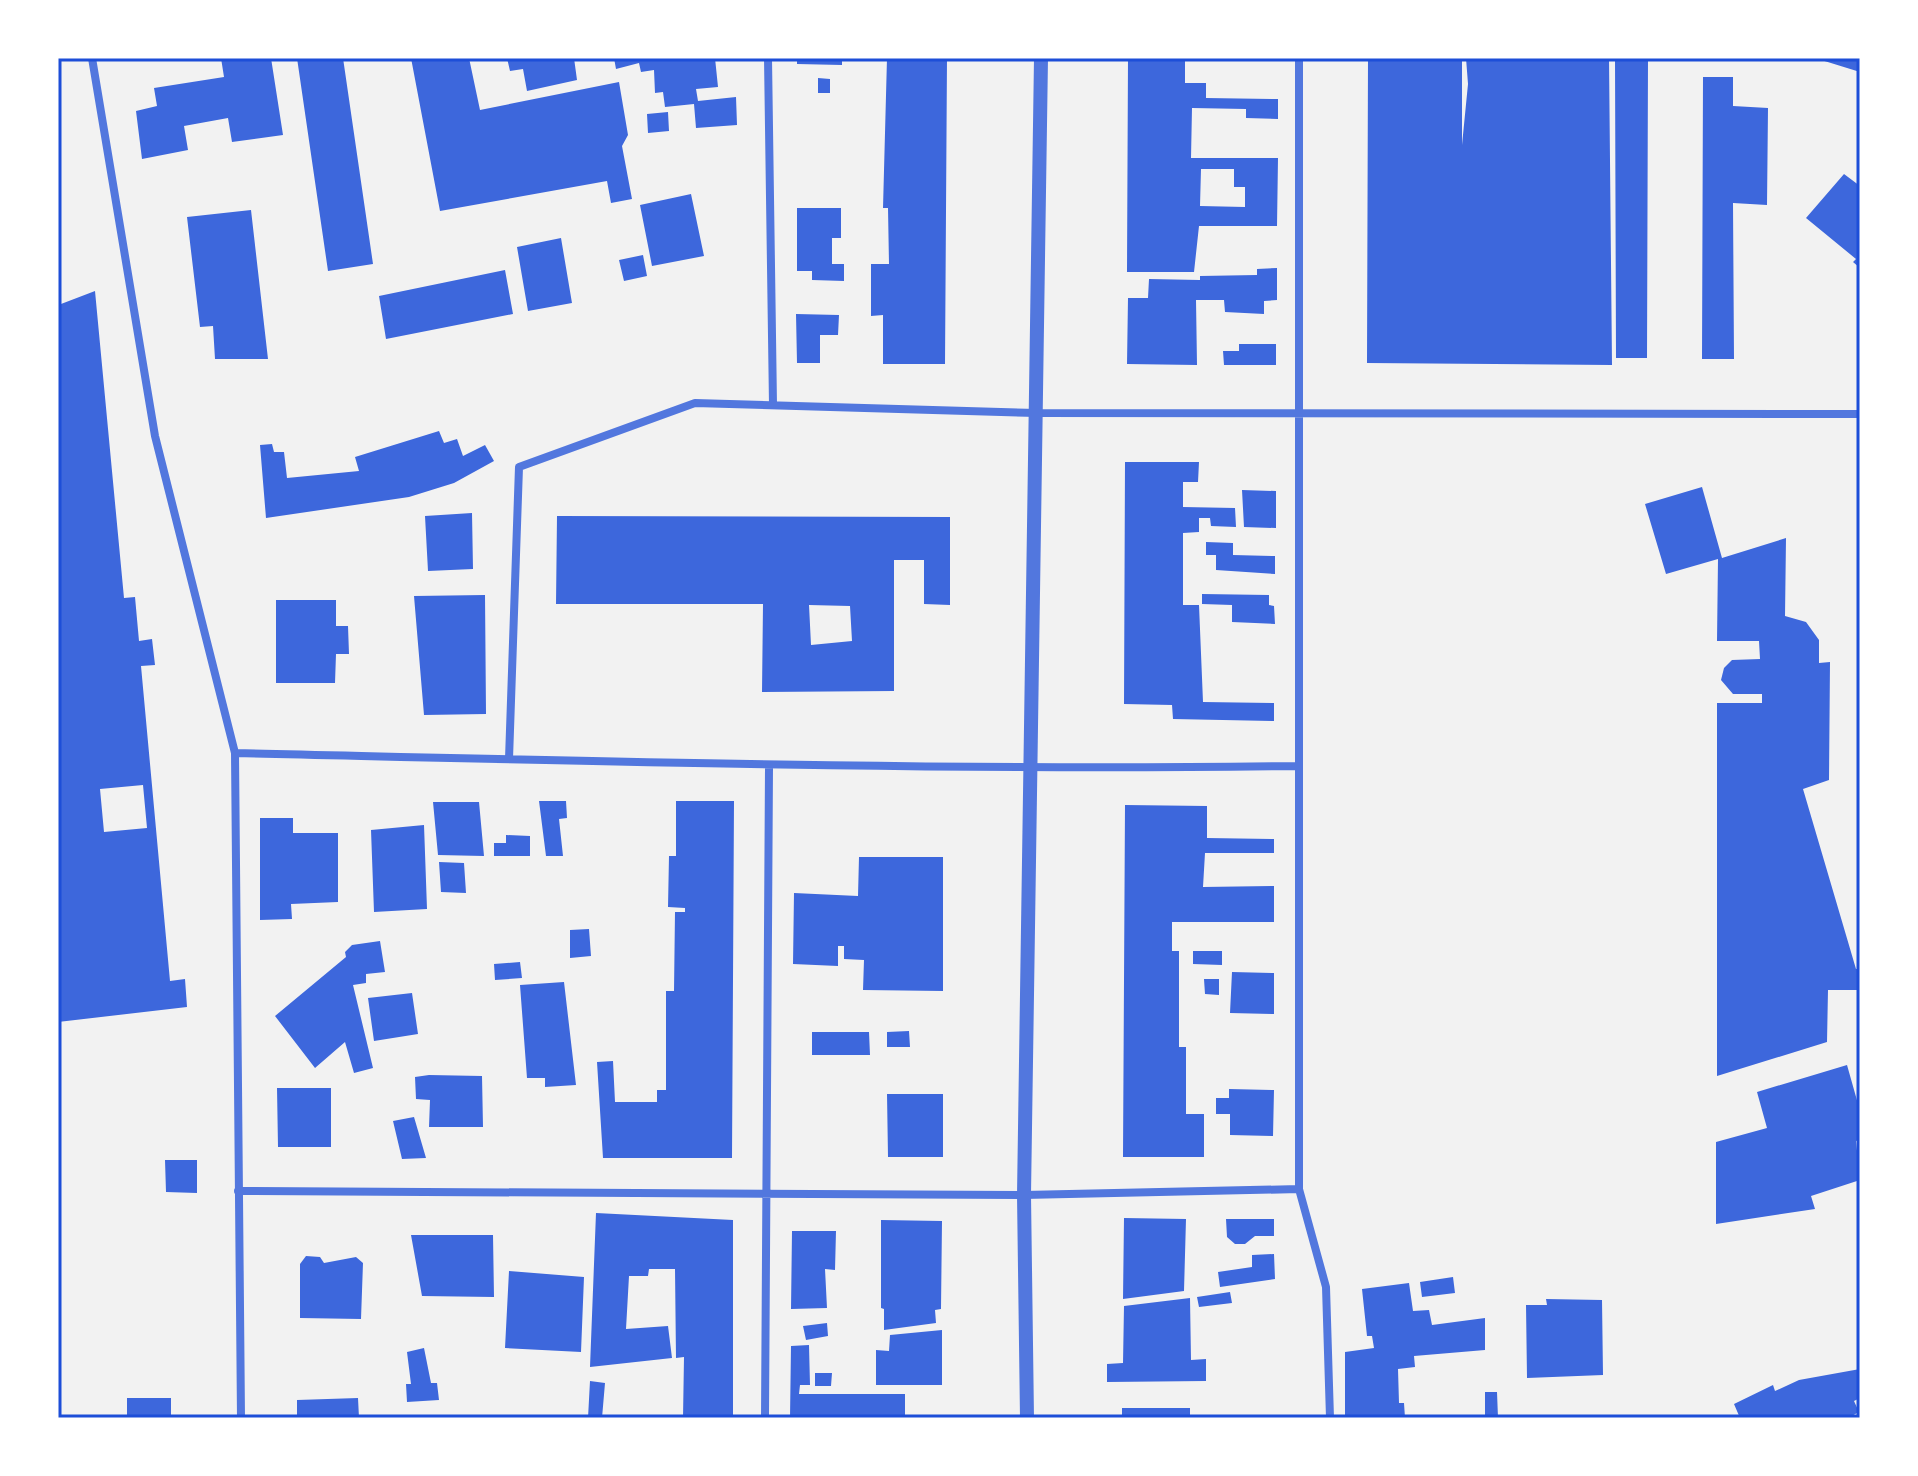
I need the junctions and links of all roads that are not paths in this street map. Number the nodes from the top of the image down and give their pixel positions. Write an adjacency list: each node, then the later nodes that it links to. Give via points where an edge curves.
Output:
1 (92, 58): 9 (street, via 155,436)
2 (768, 58): 5 (street)
3 (1041, 58): 6 (street)
4 (1299, 58): 7 (street)
5 (773, 405): 6 (street); 10 (street, via 695,403 519,467)
6 (1037, 413): 7 (street); 13 (street)
7 (1301, 414): 8 (street); 11 (street)
8 (1860, 414)
9 (235, 753): 10 (street); 15 (street)
10 (509, 759): 12 (street)
11 (1299, 766): 13 (street); 14 (street)
12 (769, 767): 13 (street); 16 (street)
13 (1031, 770): 17 (street)
14 (1299, 1189): 17 (street); 21 (street, via 1326,1287)
15 (238, 1191): 16 (street); 18 (street)
16 (765, 1194): 17 (street); 19 (street)
17 (1024, 1195): 20 (street)
18 (241, 1418)
19 (765, 1418)
20 (1027, 1418)
21 (1330, 1418)

